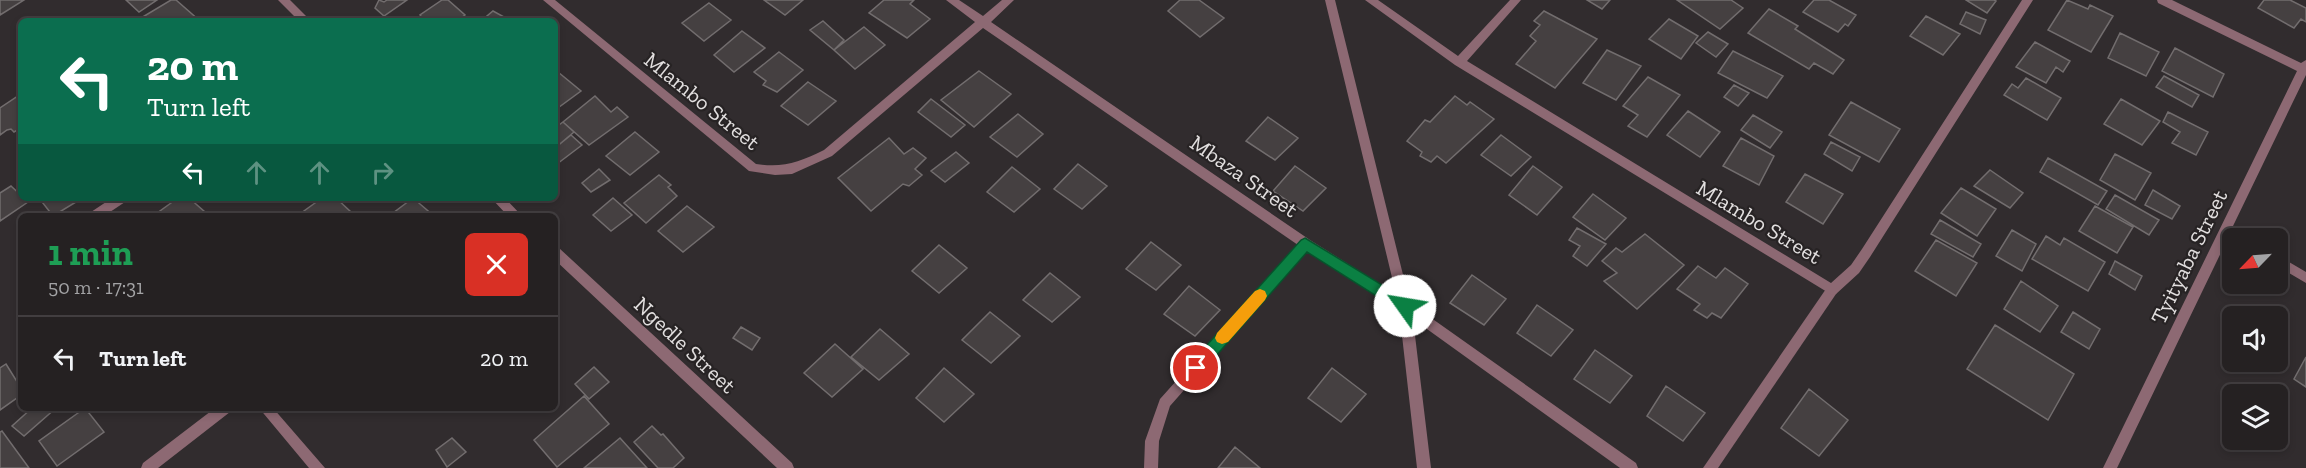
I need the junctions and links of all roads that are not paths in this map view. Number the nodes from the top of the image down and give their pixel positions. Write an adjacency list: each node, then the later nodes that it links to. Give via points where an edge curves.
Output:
1 (283, 0): 10 (street)
2 (549, 0): 11 (street, Mlambo Street, via 753,168 777,172 800,168 828,153)
3 (951, 0): 11 (street, Mbaza Street)
4 (1009, 0): 11 (street, Mlambo Street)
5 (1330, 0): 25 (street)
6 (1370, 0): 12 (street, Mlambo Street)
7 (1516, 0): 12 (street)
8 (2028, 0): 24 (street, Mlambo Street, via 1866,253)
9 (2162, 0): 13 (street)
10 (303, 18)
11 (982, 21): 20 (street, Mbaza Street)
12 (1460, 62): 24 (street, Mlambo Street)
13 (2305, 66): 18 (street, Tyityaba Street)
14 (117, 201): 16 (street)
15 (500, 201): 17 (street)
16 (99, 213)
17 (513, 213)
18 (2226, 228)
19 (2222, 236): 35 (street, Tyityaba Street)
20 (1305, 244): 25 (street, Mbaza Street); 31 (street, via 1165,403 1152,441)
21 (558, 255): 30 (street, Ngedle Street)
22 (2288, 267): 23 (street)
23 (2306, 278)
24 (1832, 290): 34 (street)
25 (1405, 306): 32 (street); 33 (street, Mbaza Street)
26 (221, 411): 28 (street)
27 (268, 411): 29 (street)
28 (148, 468)
29 (318, 468)
30 (787, 468)
31 (1151, 468)
32 (1424, 468)
33 (1631, 468)
34 (1710, 468)
35 (2110, 468)

